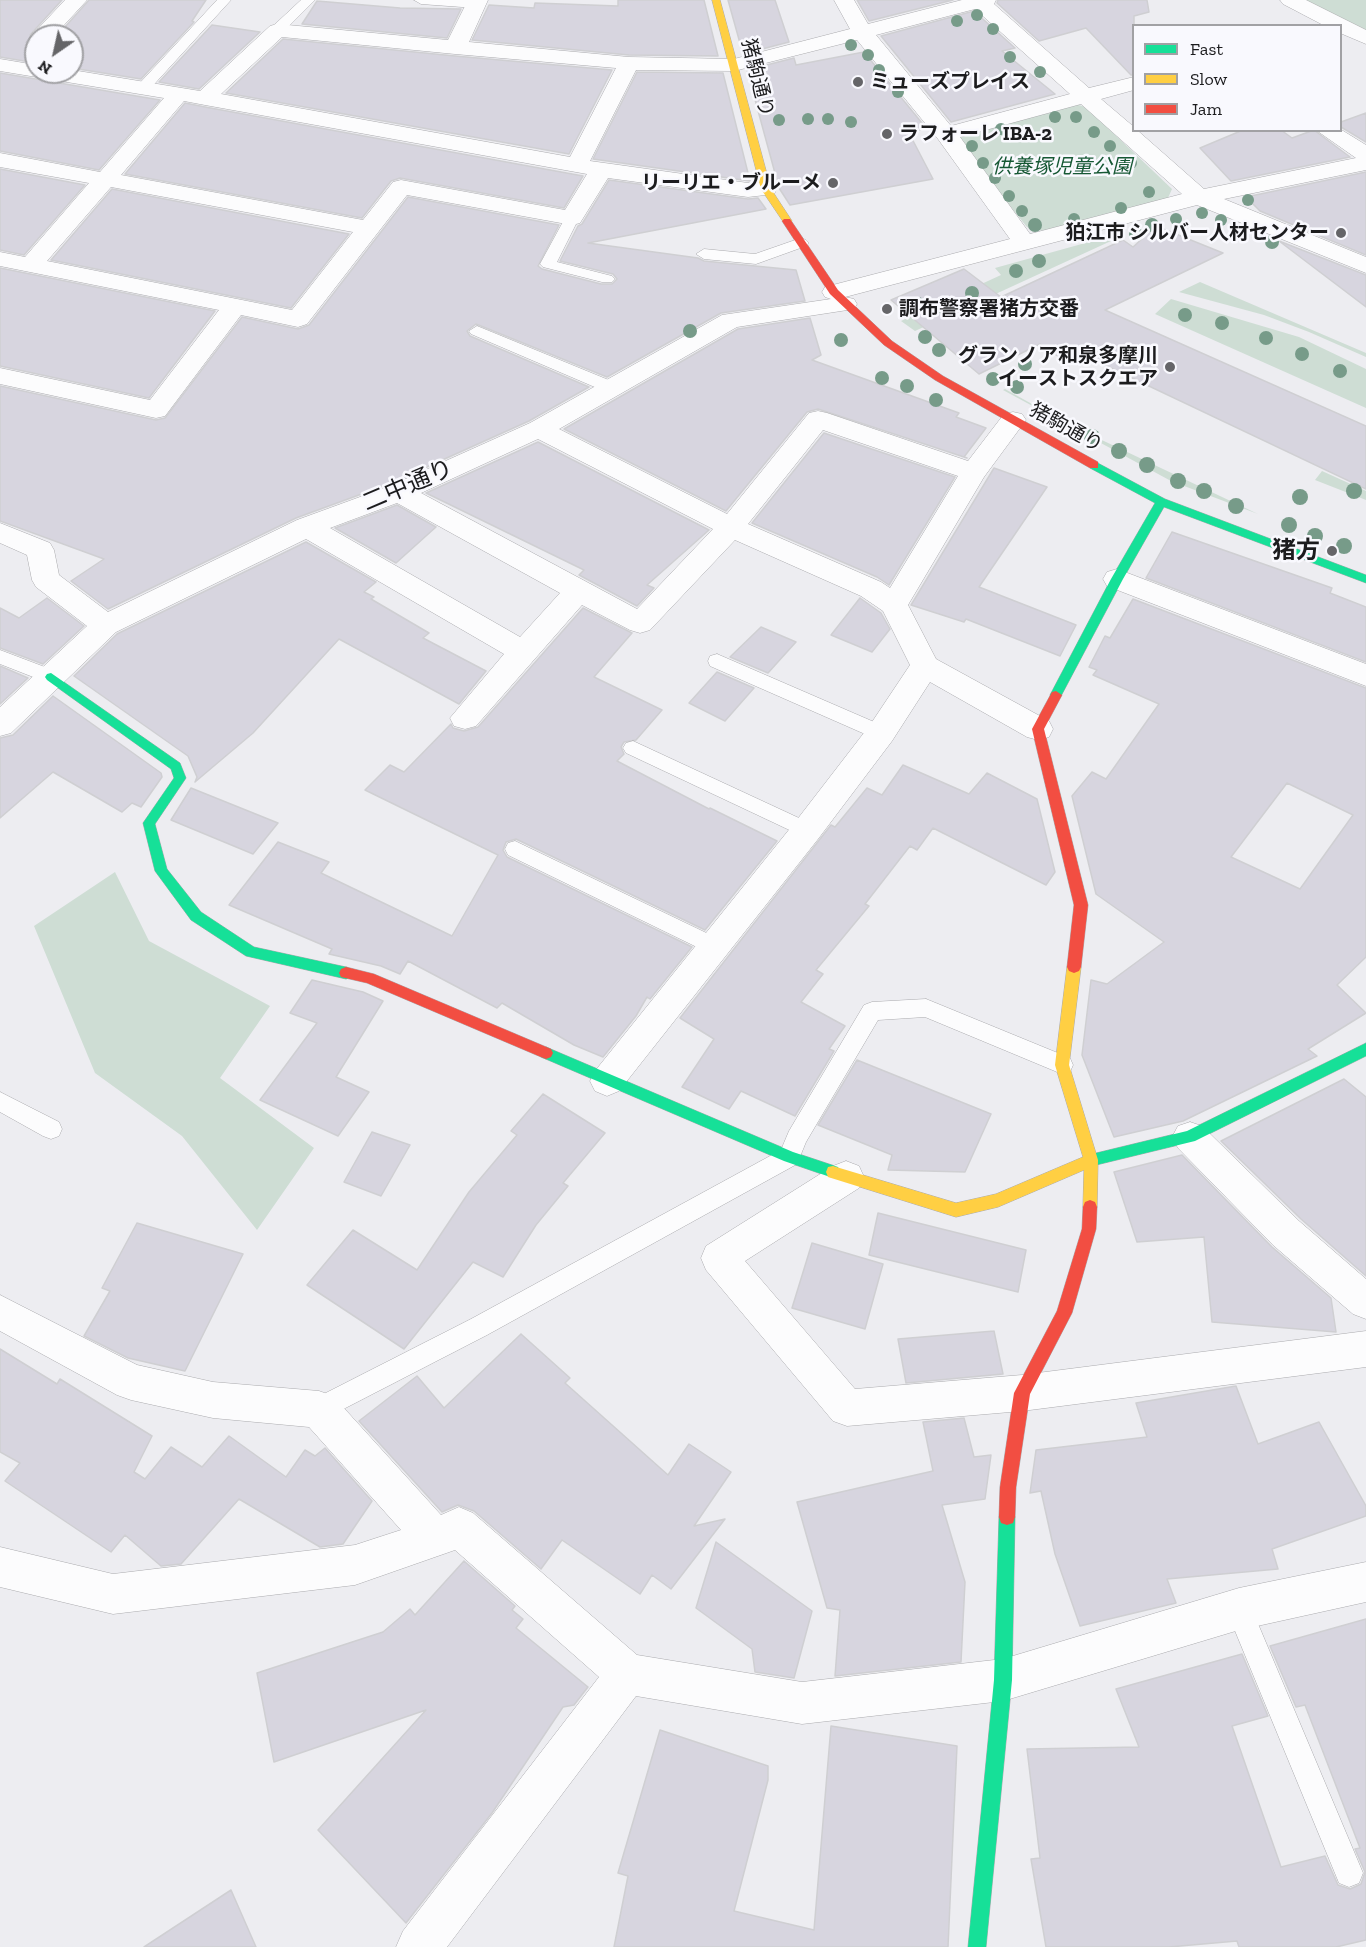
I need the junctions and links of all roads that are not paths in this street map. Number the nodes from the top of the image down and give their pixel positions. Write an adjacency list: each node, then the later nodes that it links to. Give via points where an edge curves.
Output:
1 (76, 0): 10 (street)
2 (224, 0): 24 (lane)
3 (308, 0): 13 (lane)
4 (421, 0): 9 (lane)
5 (716, 0): 19 (street, 猪駒通り)
6 (844, 0): 14 (street)
7 (1290, 0): 11 (street, via 1304,16)
8 (981, 1): 14 (street); 26 (street)
9 (477, 2): 16 (street)
10 (53, 24)
11 (1327, 24)
12 (1342, 29): 15 (street)
13 (277, 30): 16 (street); 27 (street)
14 (863, 33): 19 (street); 29 (street)
15 (1366, 38)
16 (455, 48): 18 (street)
17 (24, 52): 20 (street)
18 (629, 63): 19 (street); 33 (street)
19 (734, 65): 36 (street, 猪駒通り)
20 (6, 66): 21 (street)
21 (24, 69)
22 (84, 78): 24 (street)
23 (1132, 84): 26 (street)
24 (143, 88): 25 (street)
25 (179, 94): 27 (street); 35 (street)
26 (1084, 96): 29 (street); 37 (street)
27 (205, 98): 33 (street)
28 (1330, 132): 30 (street)
29 (946, 134): 41 (street)
30 (1366, 155)
31 (0, 160): 35 (street)
32 (1366, 163): 37 (street, 二中通り)
33 (577, 165): 34 (street)
34 (601, 170): 36 (street, via 748,190); 38 (street)
35 (106, 178): 39 (street); 44 (street)
36 (766, 189): 40 (street, 猪駒通り)
37 (1199, 197): 41 (street, 二中通り); 45 (street)
38 (572, 218): 39 (street, via 401,187); 46 (lane, via 548,264)
39 (369, 228): 48 (street, via 298,319)
40 (801, 243): 42 (lane, via 756,259); 47 (street, 猪駒通り)
41 (1025, 243): 47 (street, 二中通り)
42 (704, 254)
43 (0, 259): 44 (street)
44 (31, 265): 48 (street)
45 (1366, 266)
46 (607, 279)
47 (840, 298): 51 (street, 二中通り, via 731,320); 52 (street, 猪駒通り, via 888,343 939,378)
48 (235, 306): 50 (street, via 156,410)
49 (477, 331): 51 (lane)
50 (0, 376)
51 (610, 387): 53 (street, 二中通り)
52 (1013, 420): 54 (street); 56 (street, 猪駒通り)
53 (539, 429): 55 (street, 二中通り); 58 (street)
54 (974, 472): 58 (street, via 818,419); 63 (street)
55 (399, 492): 57 (street, 二中通り); 62 (street)
56 (1161, 502): 60 (street); 61 (street, 猪駒通り)
57 (307, 527): 64 (street, 二中通り); 65 (street)
58 (731, 527): 62 (street, via 640,623); 63 (street, via 870,589)
59 (0, 532): 64 (street, via 40,550 45,580)
60 (1117, 579): 69 (street); 73 (street)
61 (1366, 579)
62 (578, 591): 65 (street)
63 (894, 605): 68 (street)
64 (106, 625): 70 (street, 二中通り)
65 (523, 652): 71 (street)
66 (0, 657): 70 (lane)
67 (717, 661): 74 (lane)
68 (925, 666): 73 (street); 74 (street)
69 (1366, 675)
70 (51, 677): 72 (street, 二中通り); 81 (street, via 176,766 180,778 149,823 161,871 196,916 214,930 259,955 369,978)
71 (465, 718)
72 (0, 724)
73 (1038, 729): 80 (street, via 1081,905)
74 (881, 733): 76 (street)
75 (633, 748): 76 (lane)
76 (807, 830): 78 (street)
77 (515, 849): 78 (lane)
78 (714, 946): 81 (street)
79 (1366, 1049): 84 (street)
80 (1062, 1065): 85 (lane, via 926,1008 872,1011); 86 (street)
81 (608, 1081): 85 (street)
82 (0, 1101): 83 (lane)
83 (51, 1129)
84 (1190, 1137): 86 (street); 88 (street, via 1286,1233)
85 (789, 1157): 87 (street); 92 (lane, via 478,1328)
86 (1092, 1160): 87 (street, via 998,1200 956,1210); 91 (street, via 1089,1229 1064,1313)
87 (846, 1177): 91 (street, via 719,1258 847,1408)
88 (1366, 1302)
89 (0, 1312): 92 (street, via 131,1382 213,1400)
90 (1366, 1350): 91 (street)
91 (1022, 1393): 98 (street, via 1008,1487)
92 (319, 1409): 93 (street)
93 (436, 1539): 94 (street, via 355,1565 113,1594); 97 (street, via 459,1527)
94 (0, 1567)
95 (1366, 1582): 96 (street)
96 (1239, 1609): 98 (street); 99 (lane)
97 (627, 1674): 98 (street, via 802,1703); 100 (street)
98 (1003, 1680): 101 (street)
99 (1349, 1873)
100 (419, 1947)
101 (977, 1947)

